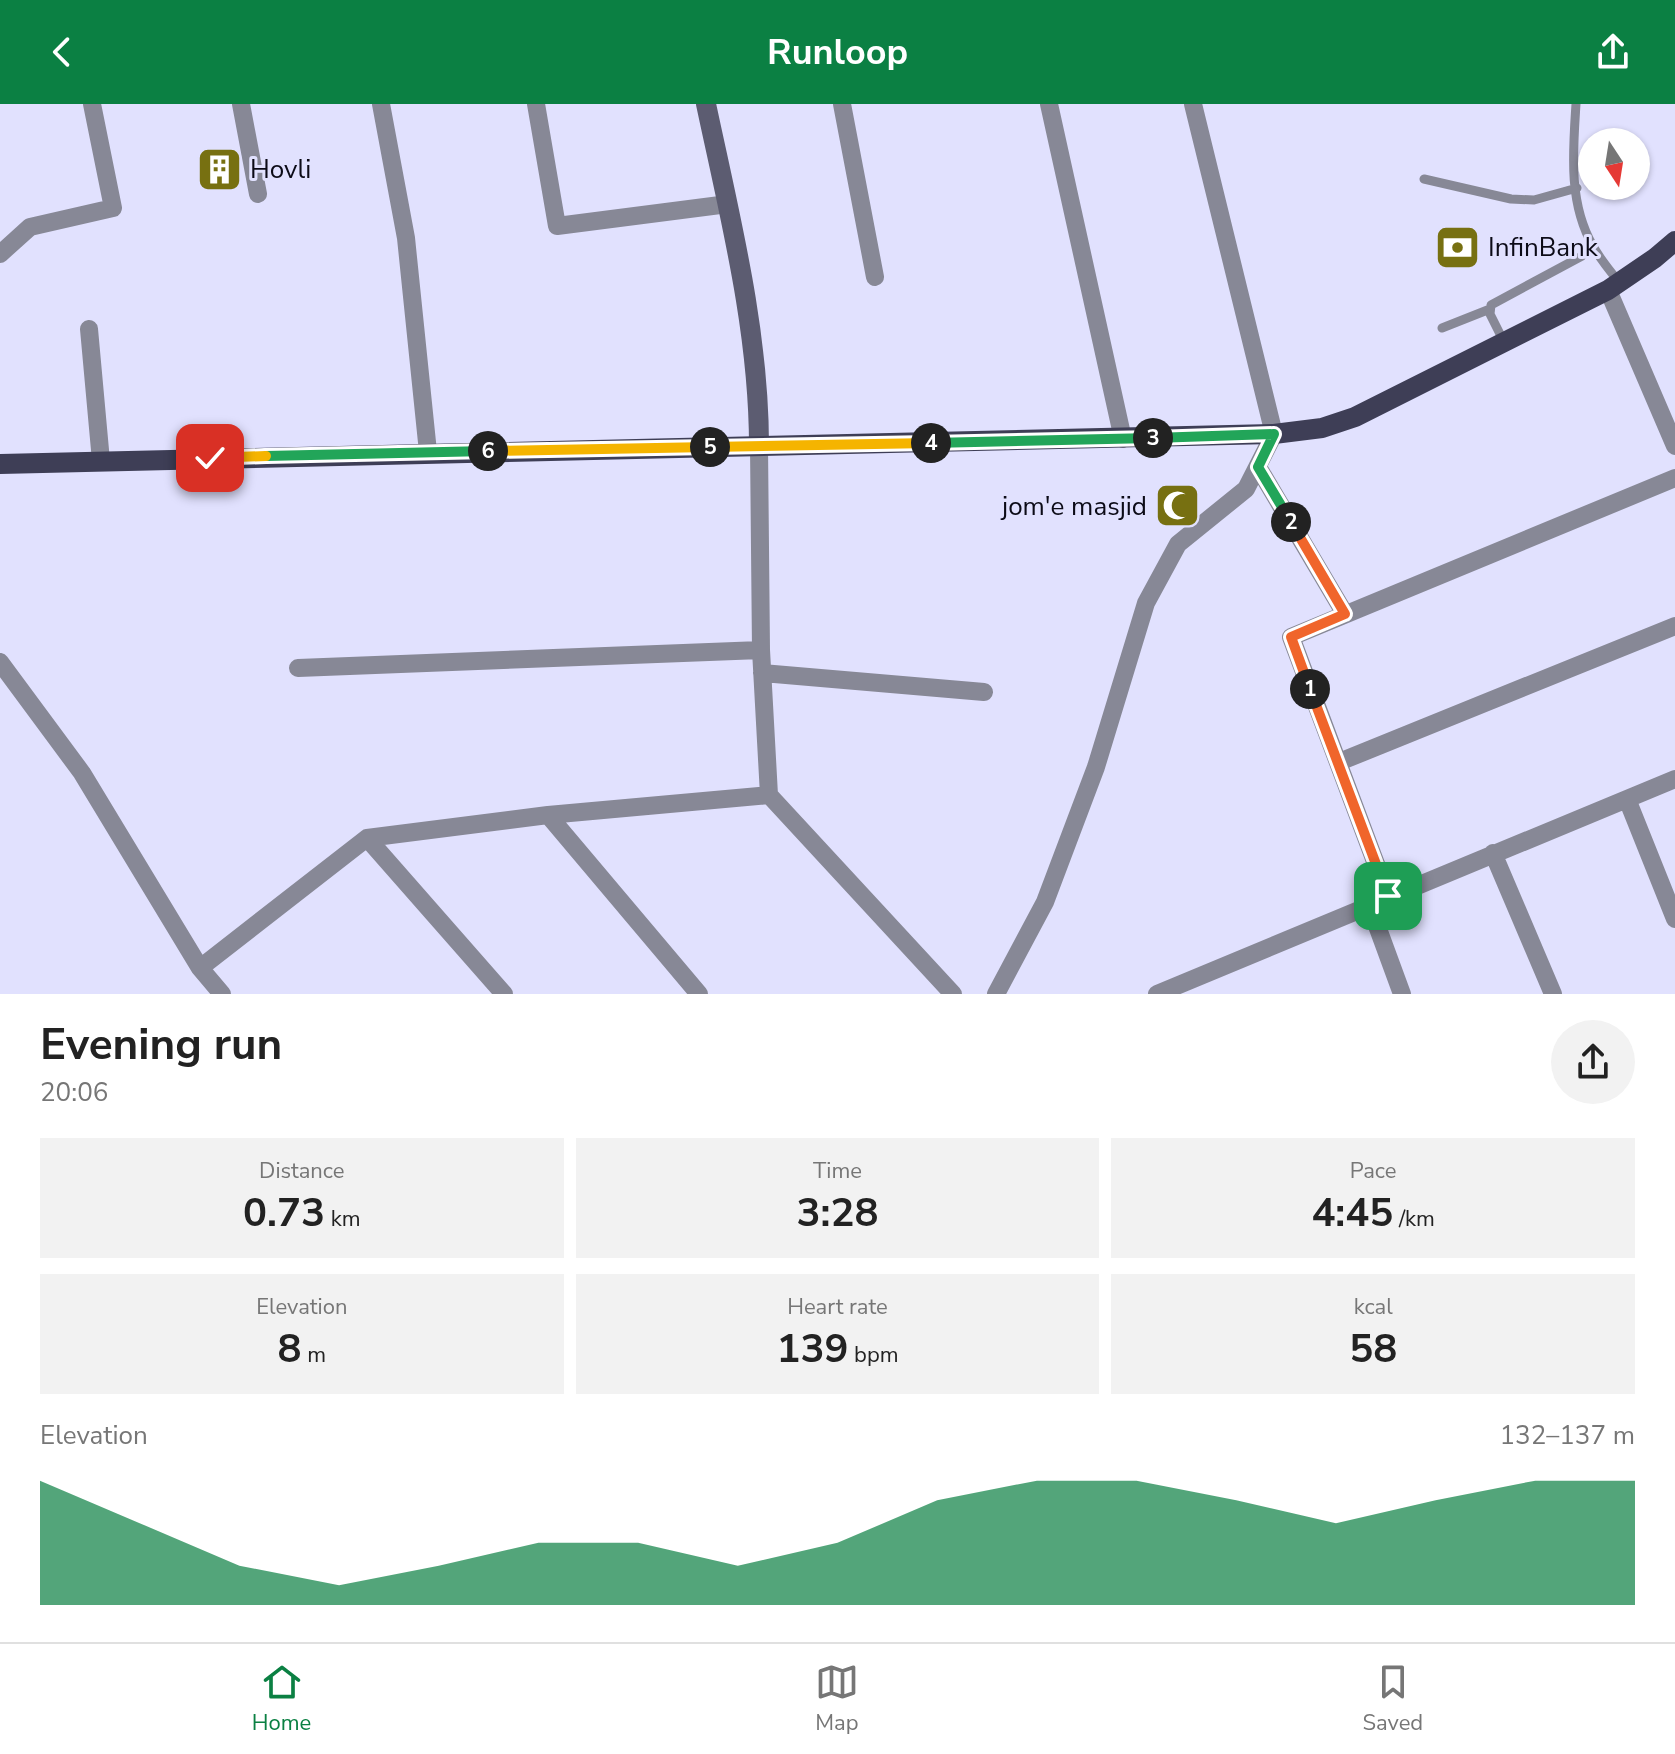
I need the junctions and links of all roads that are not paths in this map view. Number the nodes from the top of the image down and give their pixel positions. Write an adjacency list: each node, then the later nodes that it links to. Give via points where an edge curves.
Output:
1 (92, 104): 16 (street, via 113,208 30,227)
2 (241, 104): 12 (street)
3 (381, 104): 29 (street, via 406,238)
4 (536, 104): 13 (street, via 557,226)
5 (706, 104): 13 (main road)
6 (1049, 104): 26 (street)
7 (1193, 104): 25 (street)
8 (1576, 104): 11 (lane, via 1572,171)
9 (848, 105): 19 (street)
10 (1424, 179): 11 (lane, via 1511,199 1534,200)
11 (1577, 188): 20 (lane, via 1587,235)
12 (258, 194)
13 (728, 204): 27 (main road, via 759,395)
14 (1675, 223): 18 (main road)
15 (1675, 241): 18 (main road)
16 (0, 254)
17 (1582, 256): 21 (lane)
18 (1655, 258): 20 (main road)
19 (875, 277)
20 (1613, 286): 24 (main road); 28 (street)
21 (1490, 309): 22 (lane); 24 (lane)
22 (1442, 328)
23 (89, 329): 30 (street)
24 (1504, 342): 25 (main road, via 1355,417)
25 (1274, 434): 26 (main road); 32 (street)
26 (1123, 439): 27 (main road)
27 (759, 446): 29 (main road); 36 (street)
28 (1675, 446)
29 (428, 452): 30 (main road)
30 (101, 461): 31 (main road)
31 (0, 464)
32 (1258, 467): 34 (street); 56 (street, via 1246,489 1178,544 1146,603 1086,794 1045,902)
33 (1675, 478): 34 (street)
34 (1345, 614): 41 (street, via 1291,637)
35 (1675, 626): 41 (street)
36 (761, 650): 38 (street); 39 (street)
37 (0, 662): 51 (street, via 82,773)
38 (298, 668)
39 (762, 673): 40 (street); 43 (street)
40 (984, 692)
41 (1339, 762): 48 (street)
42 (1675, 779): 44 (street)
43 (769, 795): 45 (street); 55 (street)
44 (1627, 799): 47 (street); 50 (street)
45 (548, 815): 46 (street); 54 (street)
46 (367, 838): 51 (street); 53 (street)
47 (1493, 853): 48 (street); 59 (street)
48 (1388, 896): 49 (street)
49 (1369, 904): 57 (street); 58 (street)
50 (1675, 919)
51 (200, 968): 52 (street)
52 (222, 994)
53 (504, 994)
54 (699, 994)
55 (953, 994)
56 (996, 994)
57 (1157, 994)
58 (1402, 994)
59 (1553, 994)

